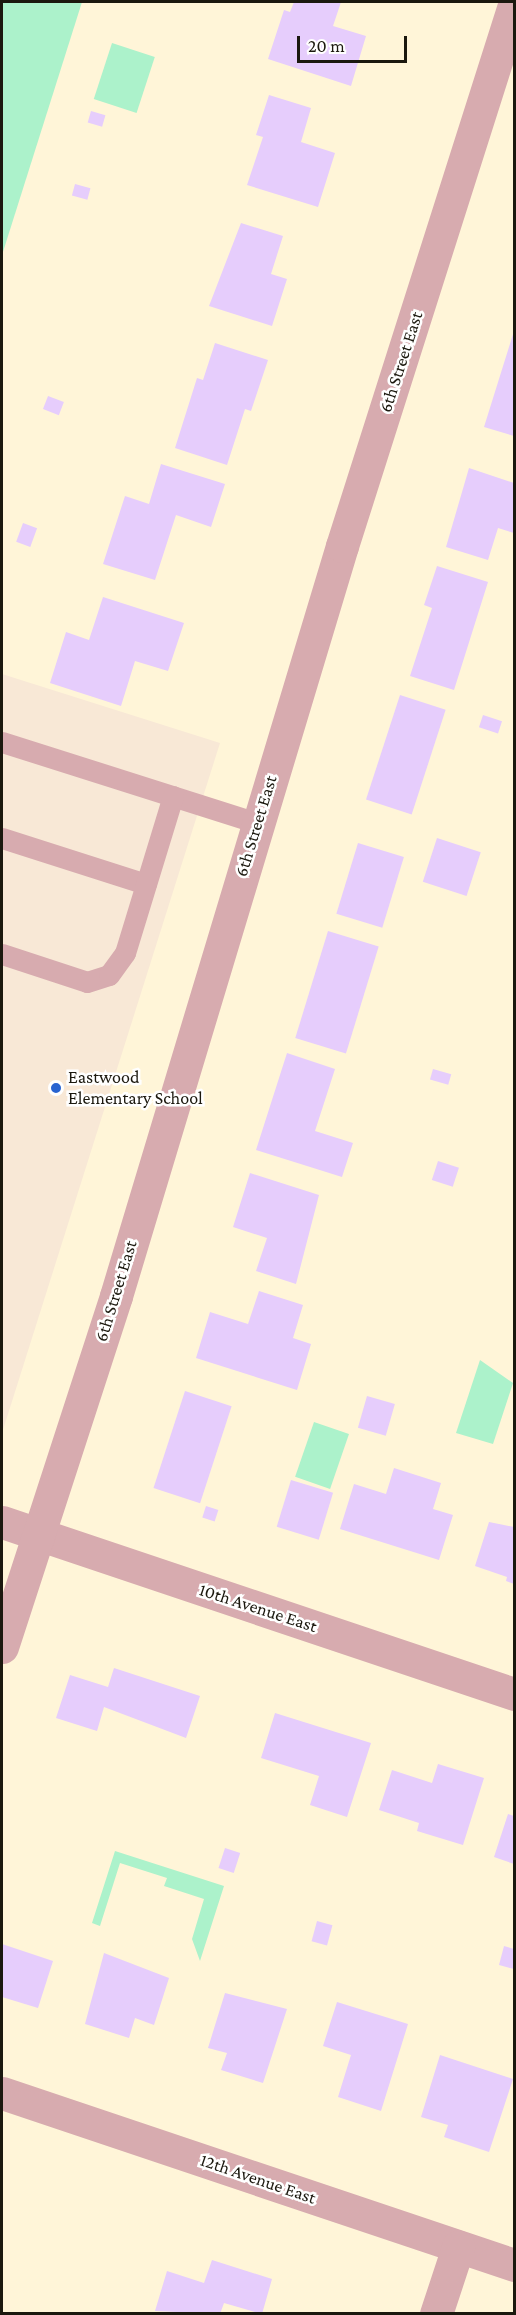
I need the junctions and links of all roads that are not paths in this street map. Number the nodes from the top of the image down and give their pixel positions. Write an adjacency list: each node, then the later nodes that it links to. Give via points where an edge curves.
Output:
1 (514, 5): 4 (street, 6th Street East)
2 (2, 742): 3 (lane)
3 (173, 796): 4 (lane); 6 (lane)
4 (256, 823): 9 (street, 6th Street East, via 116,1296)
5 (2, 838): 6 (lane)
6 (146, 884): 7 (lane, via 125,953 109,975 87,982)
7 (2, 954)
8 (2, 1522): 9 (street, 10th Avenue East)
9 (36, 1535): 10 (street, 6th Street East); 11 (street, 10th Avenue East)
10 (2, 1647)
11 (514, 1694)
12 (2, 2093): 13 (street, 12th Avenue East)
13 (458, 2247): 14 (street, 12th Avenue East); 15 (street)
14 (514, 2265)
15 (436, 2313)

